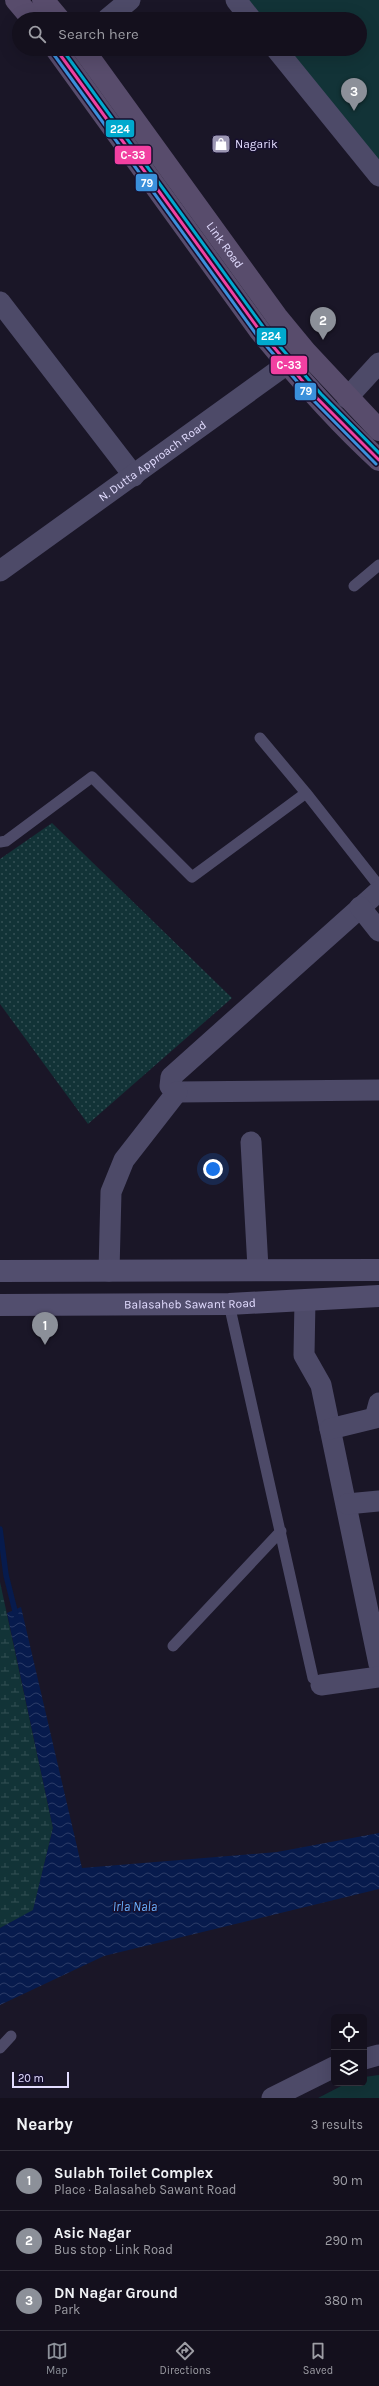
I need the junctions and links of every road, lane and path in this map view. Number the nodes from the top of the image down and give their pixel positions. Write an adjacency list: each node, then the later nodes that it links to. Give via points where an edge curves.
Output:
1 (16, 0): 5 (main road)
2 (44, 0): 6 (main road)
3 (130, 0): 7 (street)
4 (236, 0): 8 (street)
5 (26, 12)
6 (53, 12)
7 (115, 12)
8 (245, 12)
9 (61, 56): 15 (main road, via 260,331)
10 (88, 56): 14 (main road, Link Road, via 277,317)
11 (282, 56): 12 (street)
12 (379, 176)
13 (0, 302): 20 (street)
14 (305, 351): 15 (street, N. Dutta Approach Road); 17 (main road, Link Road)
15 (286, 363): 19 (main road, via 358,441); 20 (street, N. Dutta Approach Road)
16 (379, 363): 17 (street)
17 (348, 398): 18 (main road, Link Road)
18 (379, 430)
19 (379, 460)
20 (134, 476): 22 (street, N. Dutta Approach Road)
21 (379, 565): 23 (lane)
22 (0, 571)
23 (354, 586)
24 (260, 738): 25 (lane)
25 (306, 793): 26 (lane, via 192,877 92,777); 27 (lane)
26 (0, 842)
27 (379, 886)
28 (379, 890): 29 (street)
29 (360, 908): 30 (street); 32 (street, via 171,1077 170,1086)
30 (378, 927)
31 (379, 1090): 32 (street)
32 (177, 1092): 37 (street, via 124,1160 111,1192)
33 (251, 1142): 34 (street)
34 (258, 1268): 35 (main road); 37 (main road)
35 (379, 1270)
36 (0, 1271): 37 (main road)
37 (109, 1271)
38 (379, 1296): 39 (main road, Balasaheb Sawant Road)
39 (305, 1300): 40 (main road, Balasaheb Sawant Road); 43 (street, via 304,1355 321,1385)
40 (228, 1304): 41 (main road, Balasaheb Sawant Road); 46 (lane)
41 (0, 1305)
42 (379, 1403): 43 (street, via 375,1418)
43 (330, 1429): 45 (street)
44 (379, 1501): 45 (street)
45 (347, 1504): 48 (street)
46 (281, 1531): 47 (lane); 50 (lane)
47 (173, 1646)
48 (379, 1664)
49 (379, 1677): 50 (street)
50 (317, 1681)
51 (11, 2036): 52 (lane)
52 (0, 2048)
53 (379, 2055): 54 (street)
54 (367, 2058)
55 (331, 2068): 56 (street)
56 (272, 2098)

